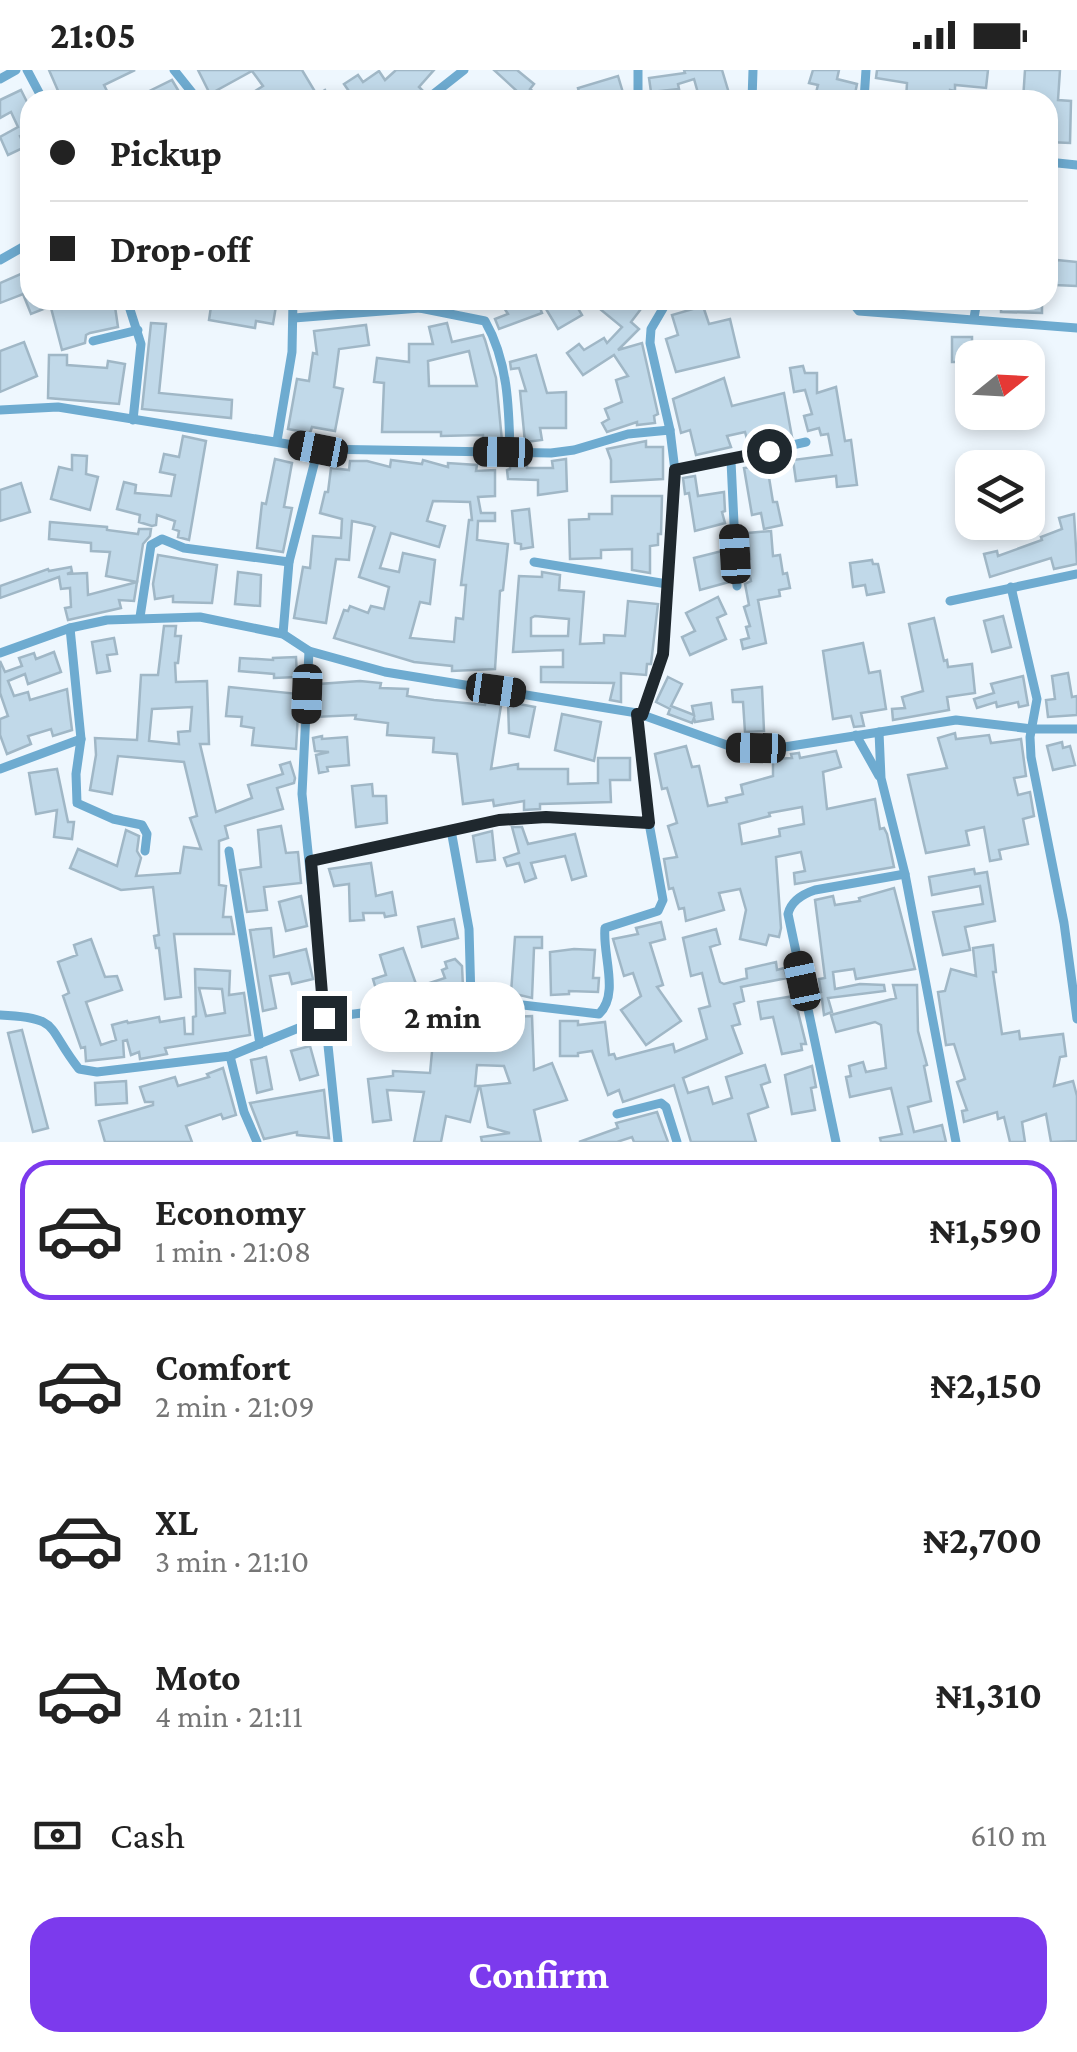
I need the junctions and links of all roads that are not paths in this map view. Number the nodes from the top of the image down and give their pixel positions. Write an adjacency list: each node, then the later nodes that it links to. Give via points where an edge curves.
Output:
1 (16, 70): 5 (street)
2 (174, 70): 7 (street)
3 (444, 70): 6 (street)
4 (464, 70): 6 (street)
5 (0, 79)
6 (453, 79): 8 (street)
7 (190, 90)
8 (439, 90)
9 (131, 310): 19 (street)
10 (294, 310): 16 (street)
11 (395, 310): 16 (street)
12 (429, 310): 27 (street, via 485,322 495,339 508,394)
13 (662, 310): 23 (street, via 650,343)
14 (857, 310): 17 (street)
15 (975, 310): 17 (street)
16 (294, 318): 24 (street)
17 (974, 318): 18 (street)
18 (1077, 328)
19 (138, 330): 20 (street); 22 (street)
20 (93, 341)
21 (0, 410): 22 (street, via 58,407)
22 (132, 420): 24 (street)
23 (670, 430): 27 (street, via 574,450); 29 (street)
24 (277, 441): 26 (street)
25 (806, 442): 28 (street)
26 (318, 449): 27 (street); 30 (street)
27 (510, 452)
28 (731, 461): 29 (street); 34 (street)
29 (675, 470): 33 (street)
30 (289, 562): 37 (street, via 162,539 150,546); 39 (street)
31 (534, 562): 33 (street)
32 (1077, 574): 35 (street)
33 (667, 584): 42 (street, via 663,654)
34 (737, 586)
35 (1011, 587): 36 (street); 43 (street, via 1037,699)
36 (950, 601)
37 (140, 617): 38 (street); 39 (street, via 200,617)
38 (70, 628): 41 (street); 47 (street)
39 (283, 634): 40 (street)
40 (309, 651): 42 (street, via 406,676); 54 (street, via 302,794)
41 (0, 653)
42 (640, 714): 46 (street, via 735,748); 50 (street)
43 (1032, 729): 44 (street); 45 (street, via 956,720); 57 (street, via 1031,757)
44 (1077, 729)
45 (879, 732): 46 (street); 49 (street)
46 (856, 734): 49 (street)
47 (81, 739): 48 (street); 53 (street, via 78,806 142,825)
48 (0, 769)
49 (881, 778): 55 (street)
50 (649, 823): 51 (street, via 546,817); 58 (street, via 663,900 658,911 605,928 604,1010 592,1015)
51 (451, 830): 54 (street); 58 (street)
52 (229, 850): 62 (street)
53 (145, 852)
54 (311, 861): 60 (street)
55 (905, 874): 68 (street, via 815,890 788,914); 69 (street)
56 (1077, 922): 57 (street)
57 (1064, 923): 61 (street)
58 (472, 998): 60 (street)
59 (0, 1015): 63 (street, via 38,1017 56,1028 79,1068 98,1072)
60 (324, 1018): 62 (street); 66 (street)
61 (1077, 1019)
62 (260, 1044): 63 (street)
63 (230, 1056): 65 (street)
64 (617, 1114): 67 (street, via 661,1103)
65 (257, 1142)
66 (338, 1142)
67 (677, 1142)
68 (836, 1142)
69 (956, 1142)

